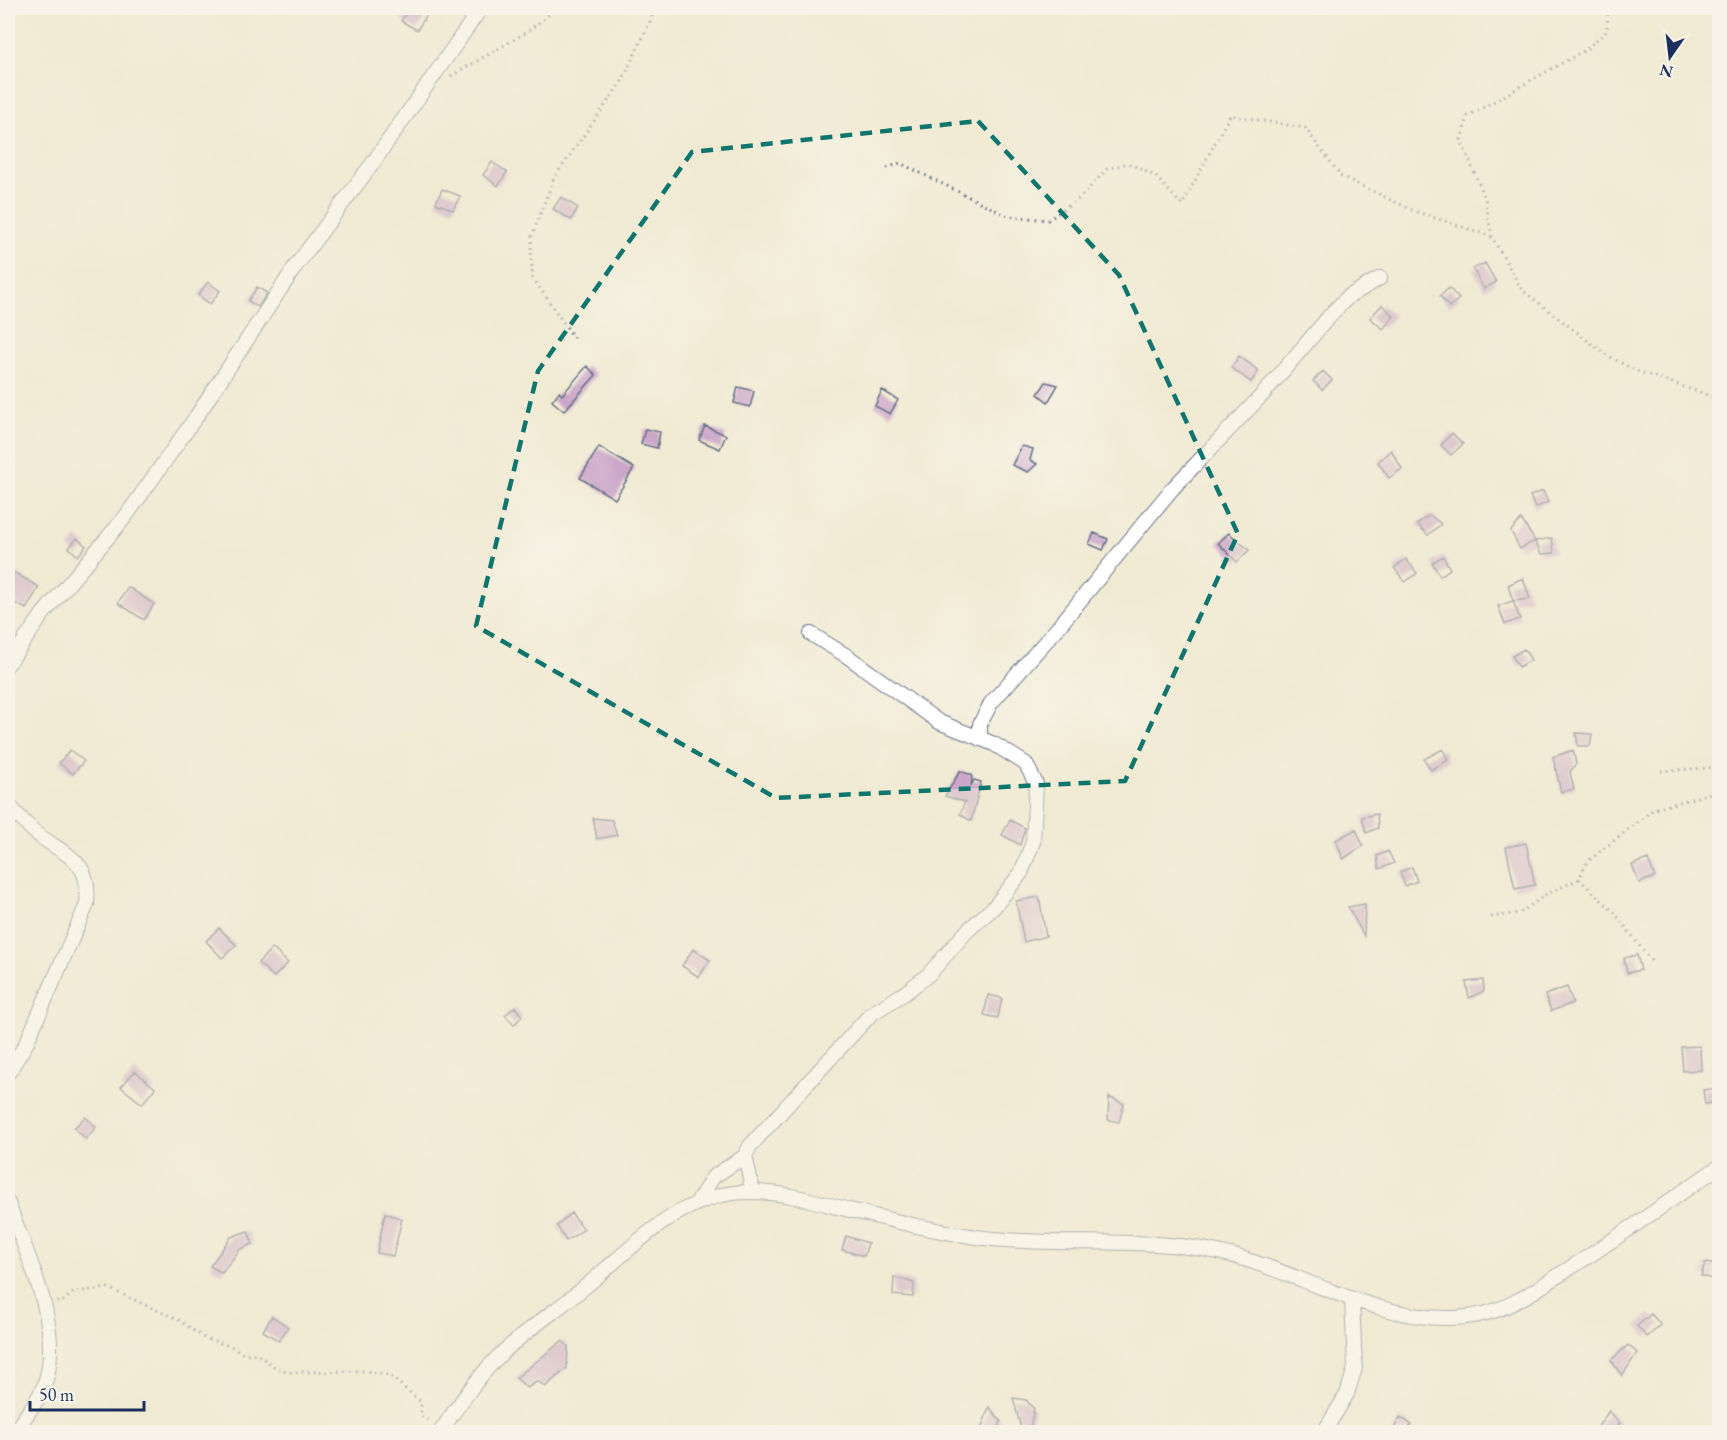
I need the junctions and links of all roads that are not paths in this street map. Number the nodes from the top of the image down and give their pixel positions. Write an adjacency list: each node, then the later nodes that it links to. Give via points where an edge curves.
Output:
1 (481, 8): 4 (street, via 295,267 126,516 43,614)
2 (1380, 278): 5 (street, via 1348,297 1333,312 1264,393 1172,489 991,703 980,724)
3 (811, 634): 5 (street, via 939,722)
4 (8, 664)
5 (980, 739): 8 (street, via 1019,759 1034,775 1037,796 1033,842 1021,873 929,974 871,1014 770,1122)
6 (8, 804): 7 (street, via 40,836 77,861 89,887 87,904 26,1044)
7 (8, 1074)
8 (745, 1156): 10 (street); 12 (street, via 708,1181)
9 (1719, 1166): 13 (street, via 1550,1281 1483,1314 1424,1318)
10 (753, 1192): 12 (street); 13 (street, via 779,1194 983,1238 1186,1246 1252,1261)
11 (8, 1203): 14 (street, via 42,1302 51,1355 36,1404)
12 (697, 1203): 15 (street, via 650,1232 501,1355 463,1399)
13 (1352, 1299): 16 (street, via 1352,1382)
14 (15, 1432)
15 (443, 1432)
16 (1324, 1432)

